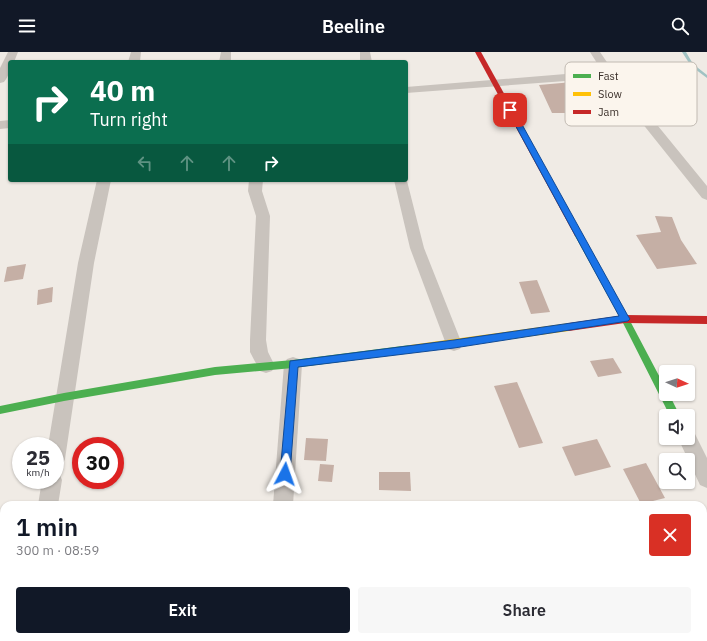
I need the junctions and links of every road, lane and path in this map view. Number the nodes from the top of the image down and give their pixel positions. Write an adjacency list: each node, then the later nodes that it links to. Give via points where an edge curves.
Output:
1 (478, 52): 7 (street)
2 (594, 52): 3 (street)
3 (601, 62)
4 (8, 63): 6 (street)
5 (565, 77): 7 (street)
6 (0, 80)
7 (495, 82): 8 (street); 14 (street)
8 (408, 90)
9 (651, 126): 13 (street)
10 (104, 182): 19 (street, via 86,263)
11 (256, 182): 18 (street, via 255,191 263,216 258,340 259,352)
12 (401, 182): 16 (street, via 417,248)
13 (707, 195)
14 (625, 319): 15 (street); 16 (street); 20 (street)
15 (707, 320)
16 (454, 344): 17 (street)
17 (293, 364): 18 (street); 27 (street)
18 (266, 366): 19 (street)
19 (64, 397): 21 (street); 22 (street)
20 (671, 409)
21 (0, 410)
22 (58, 437)
23 (690, 445): 24 (street)
24 (707, 478)
25 (51, 489): 26 (street)
26 (49, 501)
27 (283, 501)

